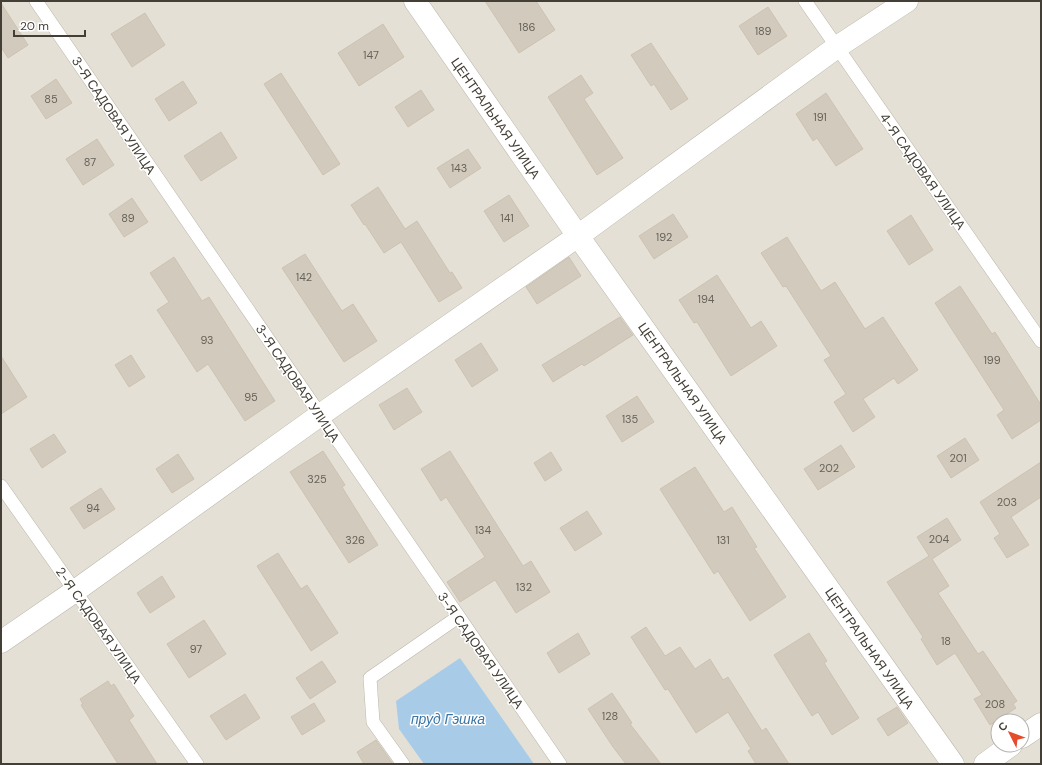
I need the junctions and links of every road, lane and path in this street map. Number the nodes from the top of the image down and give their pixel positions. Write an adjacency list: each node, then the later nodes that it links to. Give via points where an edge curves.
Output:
1 (36, 1): 8 (lane, 3-Я САДОВАЯ УЛИЦА)
2 (415, 1): 6 (street, ЦЕНТРАЛЬНАЯ УЛИЦА)
3 (806, 1): 5 (lane, 4-Я САДОВАЯ УЛИЦА)
4 (907, 1): 5 (street)
5 (837, 47): 6 (street); 7 (lane, 4-Я САДОВАЯ УЛИЦА)
6 (578, 236): 8 (street); 19 (street, ЦЕНТРАЛЬНАЯ УЛИЦА)
7 (1041, 341)
8 (320, 415): 10 (street); 11 (lane, 3-Я САДОВАЯ УЛИЦА)
9 (1, 486): 10 (lane, 2-Я САДОВАЯ УЛИЦА)
10 (75, 591): 12 (street); 16 (lane, 2-Я САДОВАЯ УЛИЦА)
11 (458, 617): 17 (lane, via 370,678 373,722); 18 (lane, 3-Я САДОВАЯ УЛИЦА)
12 (1, 642)
13 (1041, 724): 14 (street)
14 (1030, 732)
15 (1001, 753): 20 (street)
16 (197, 764)
17 (403, 764)
18 (560, 764)
19 (953, 764)
20 (985, 764)

